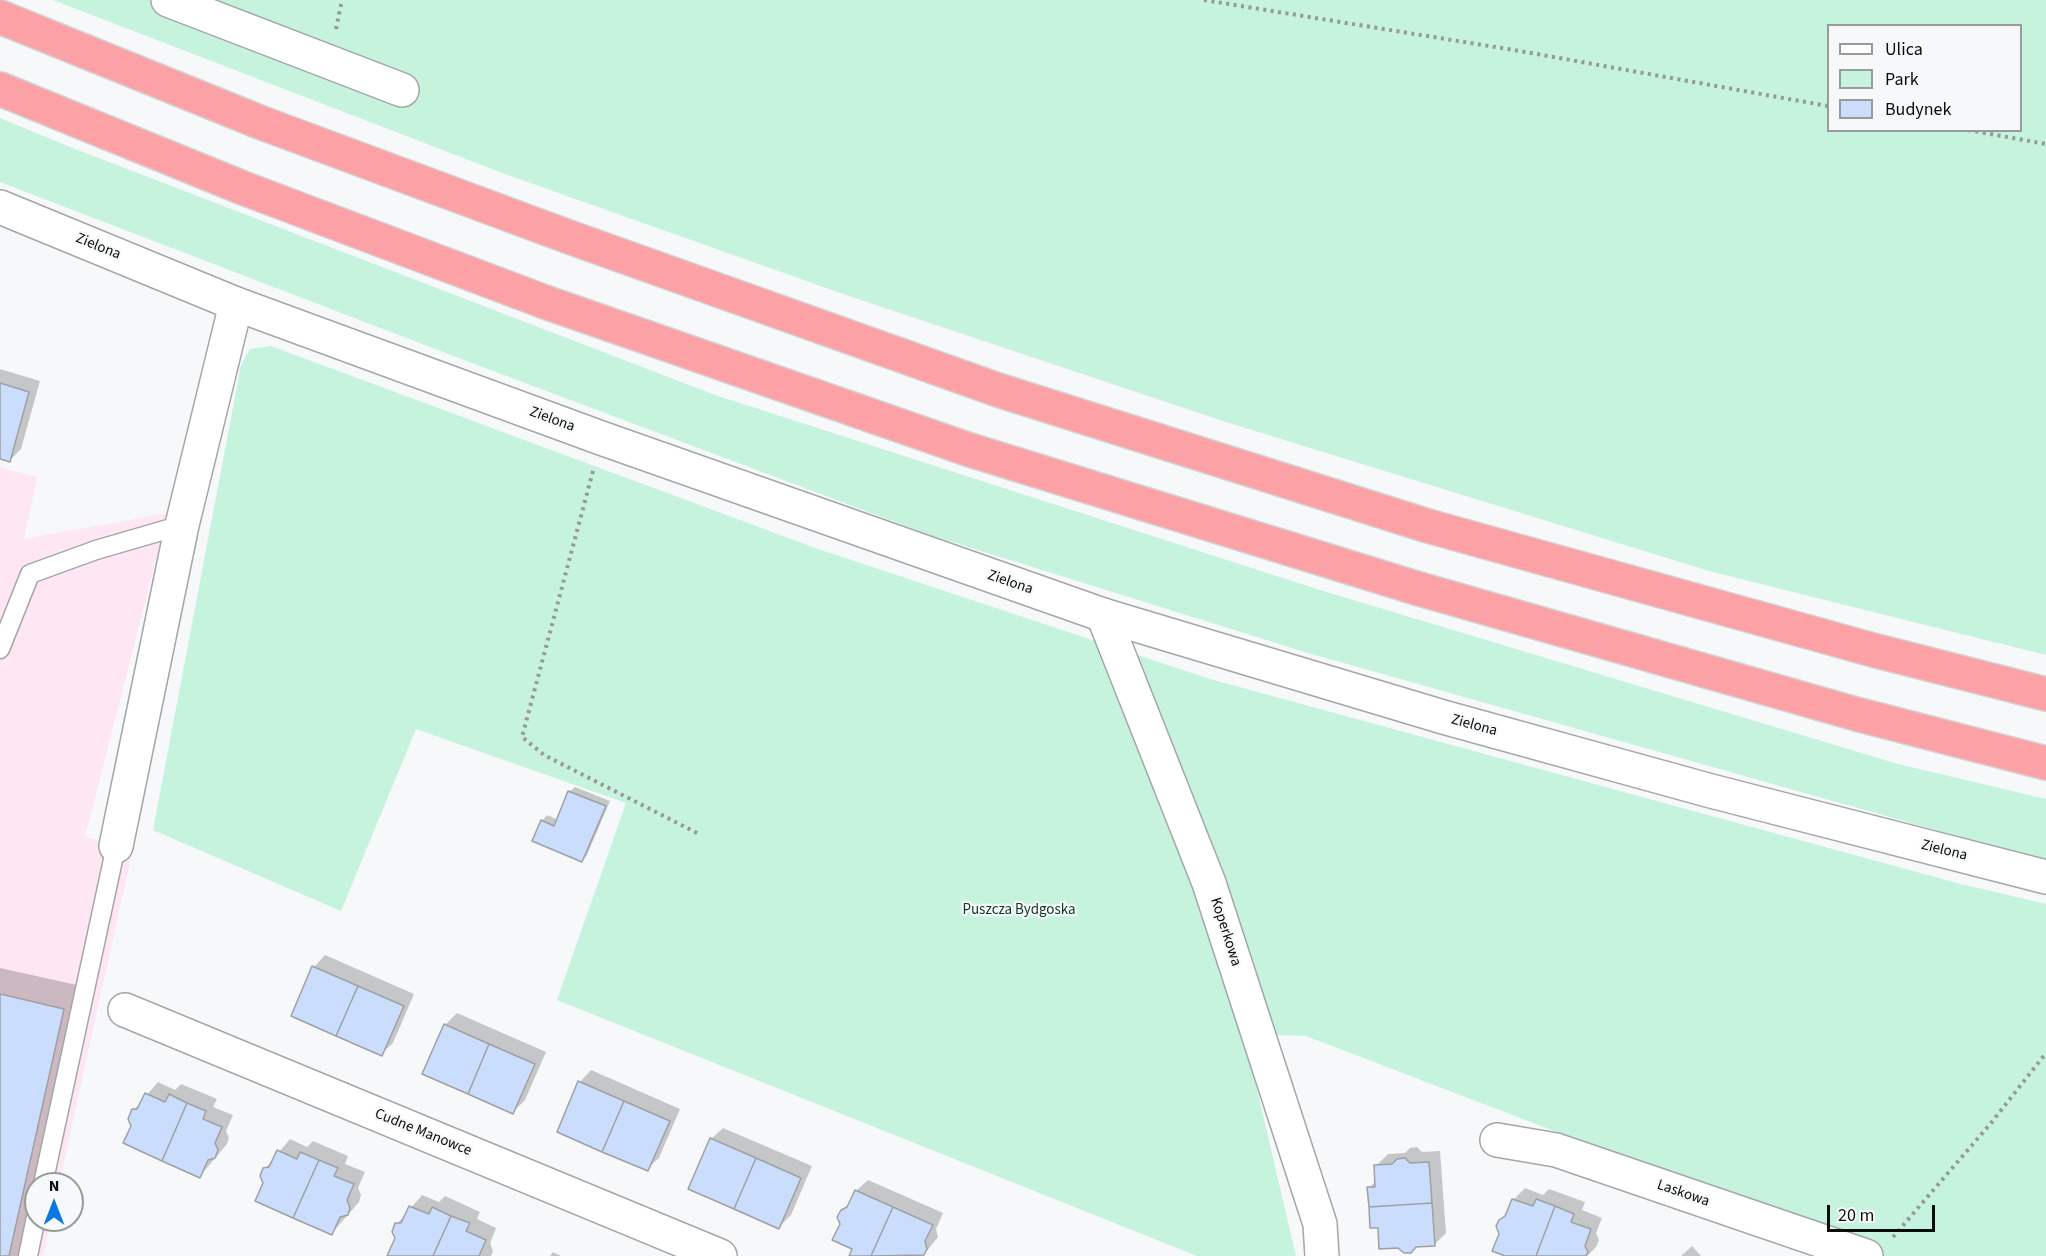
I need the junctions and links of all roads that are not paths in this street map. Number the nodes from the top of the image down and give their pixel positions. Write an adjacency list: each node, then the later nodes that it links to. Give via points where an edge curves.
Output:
1 (168, 0): 4 (street)
2 (0, 17): 10 (highway, via 262,123 998,390 1428,526)
3 (0, 89): 11 (highway, via 243,188 545,302 970,450 1416,588 1856,714)
4 (402, 90)
5 (0, 207): 6 (street, Zielona)
6 (236, 304): 7 (street); 8 (street, Zielona)
7 (182, 525): 9 (lane, via 30,574); 12 (street)
8 (1102, 615): 13 (street, Zielona, via 1454,720); 21 (street, Koperkowa, via 1209,883 1320,1224)
9 (0, 649)
10 (2046, 694)
11 (2046, 763)
12 (116, 846): 16 (lane)
13 (2046, 877)
14 (125, 1010): 20 (street, Cudne Manowce)
15 (1497, 1140): 18 (street, Laskowa, via 1556,1150)
16 (46, 1172)
17 (33, 1232): 19 (lane)
18 (1879, 1247)
19 (28, 1256)
20 (720, 1256)
21 (1322, 1256)

